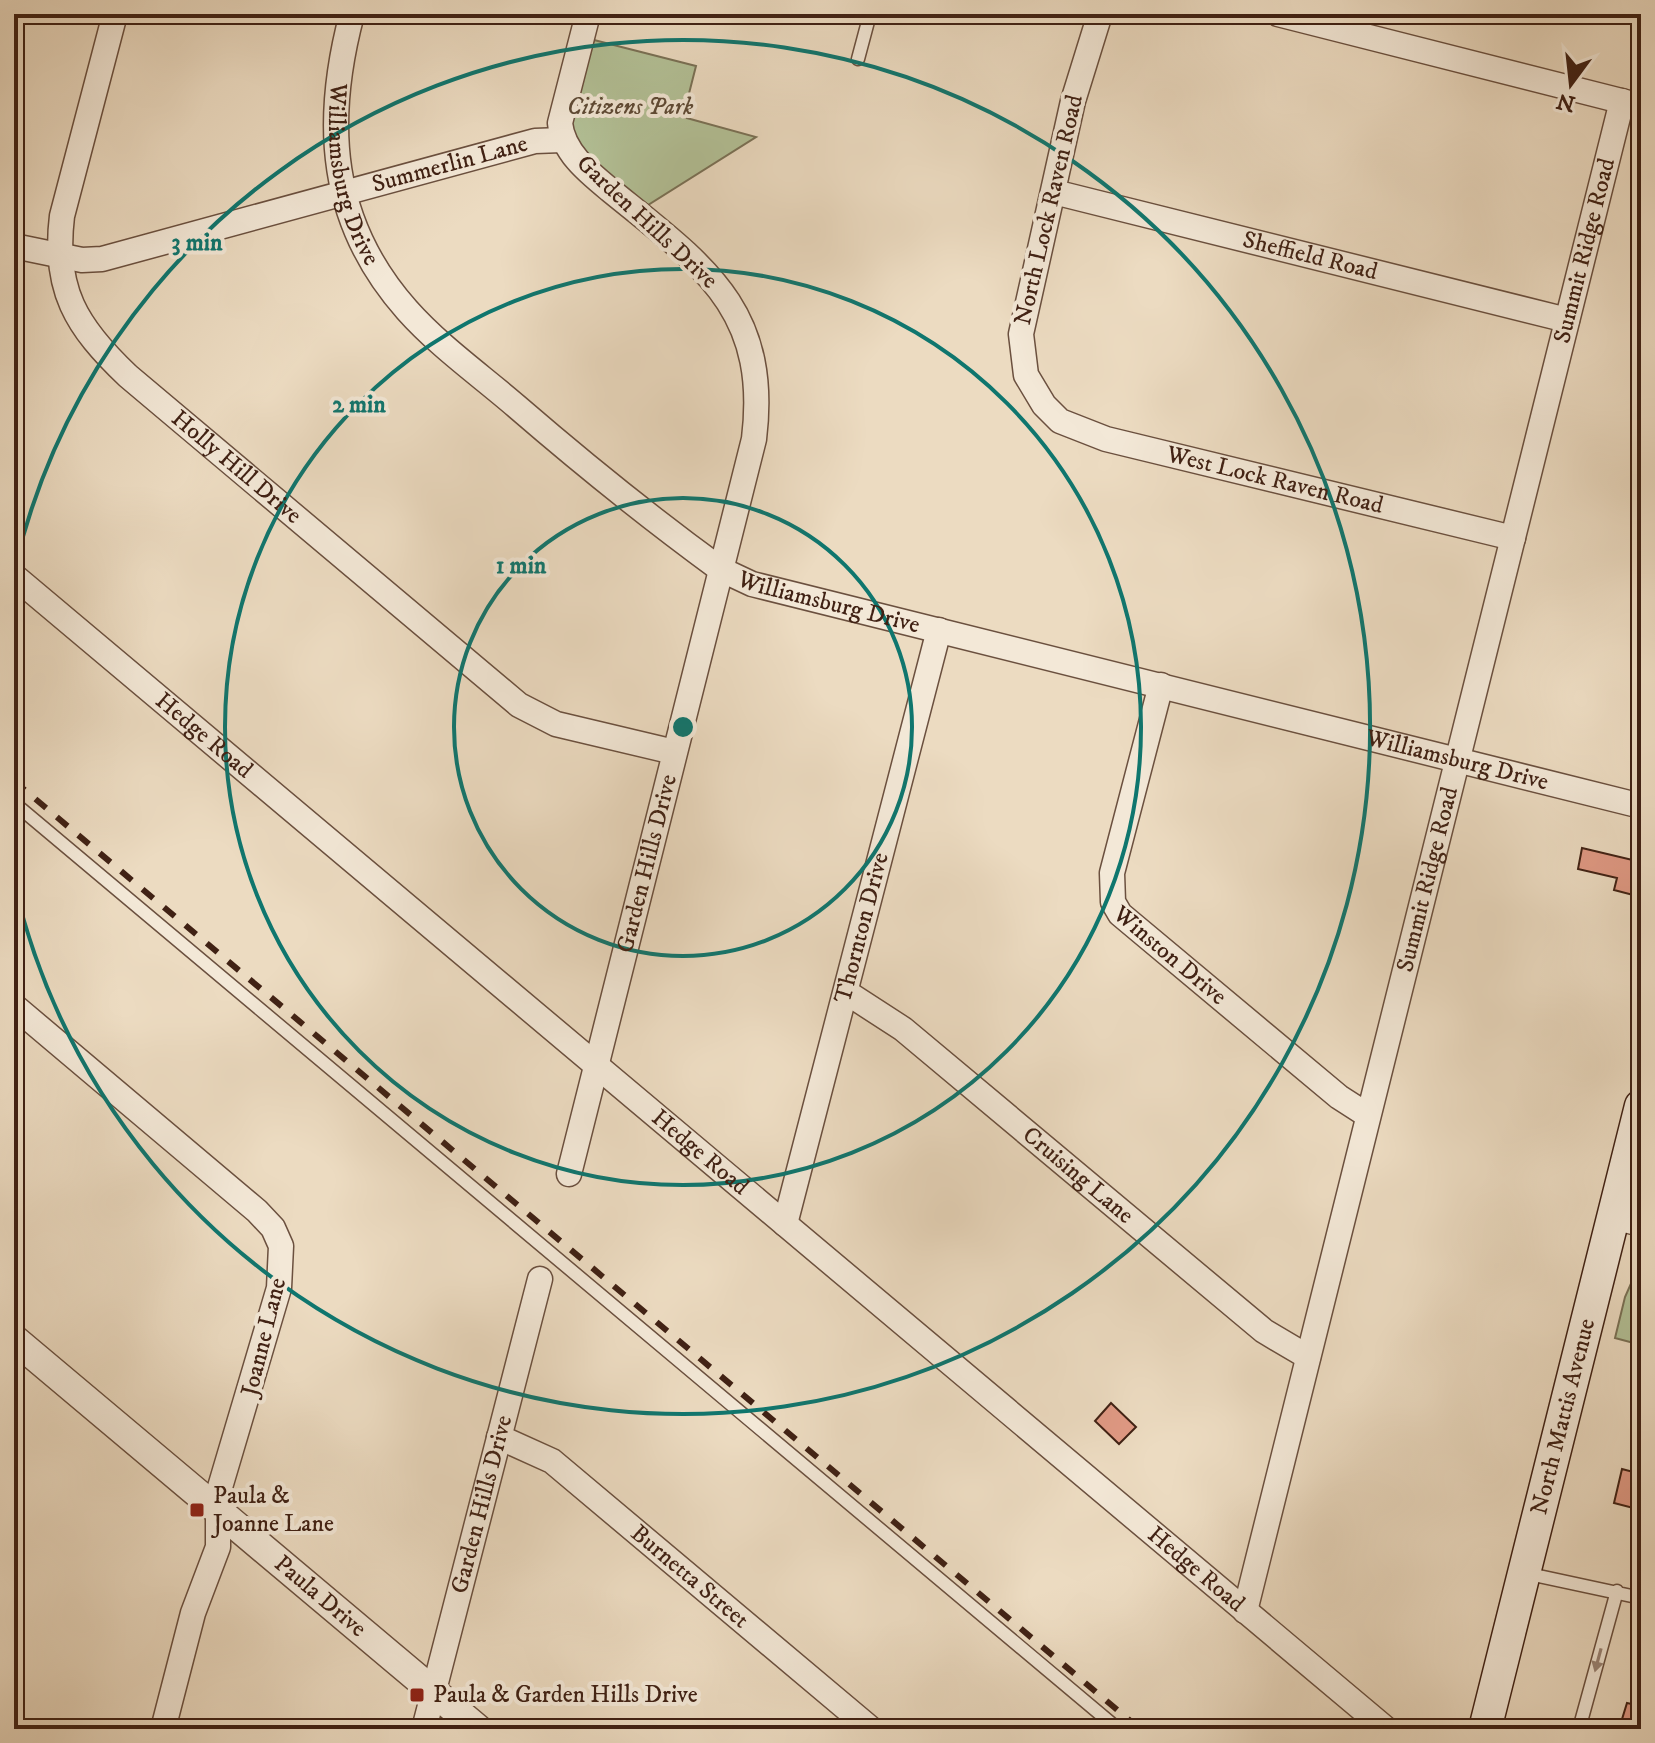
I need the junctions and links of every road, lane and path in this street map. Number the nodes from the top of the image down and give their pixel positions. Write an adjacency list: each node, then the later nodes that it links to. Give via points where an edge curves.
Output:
1 (115, 14): 13 (street, Holly Hill Drive, via 62,216)
2 (352, 14): 10 (street, Williamsburg Drive, via 335,94)
3 (588, 14): 9 (street, Garden Hills Drive, via 560,123)
4 (870, 14): 7 (lane)
5 (1100, 14): 11 (street, North Lock Raven Road, via 1084,57)
6 (1278, 14): 8 (street)
7 (858, 59)
8 (1632, 103): 14 (street, Summit Ridge Road)
9 (562, 140): 10 (street, Summerlin Lane, via 535,141); 17 (street, Garden Hills Drive, via 592,175 715,282 750,346 757,377 754,439)
10 (343, 191): 13 (street, Summerlin Lane, via 102,259); 17 (street, Williamsburg Drive, via 369,257 420,324)
11 (1054, 192): 14 (street, Sheffield Road); 15 (street, North Lock Raven Road, via 1021,334 1026,375)
12 (14, 246): 13 (street, Summerlin Lane)
13 (59, 256): 21 (street, Holly Hill Drive, via 70,304 100,350 519,705 556,724)
14 (1567, 320): 16 (street, Summit Ridge Road)
15 (1044, 405): 16 (street, West Lock Raven Road, via 1060,421 1106,439)
16 (1513, 538): 22 (street, Summit Ridge Road)
17 (720, 569): 19 (street, Williamsburg Drive, via 752,584); 21 (street, Garden Hills Drive)
18 (14, 576): 27 (street, Hedge Road)
19 (939, 630): 20 (street, Williamsburg Drive); 25 (street, Thornton Drive)
20 (1161, 685): 22 (street, Williamsburg Drive); 29 (street, Winston Drive, via 1112,873 1113,902 1120,914)
21 (674, 752): 27 (street, Garden Hills Drive)
22 (1458, 761): 24 (street, Williamsburg Drive); 29 (street, Summit Ridge Road)
23 (14, 803): 47 (lane)
24 (1641, 806)
25 (846, 992): 32 (street, Thornton Drive); 35 (street, Cruising Lane, via 903,1029 1264,1331)
26 (14, 1006): 37 (street, Joanne Lane, via 257,1211 281,1246 279,1288 218,1494)
27 (597, 1065): 30 (street, Garden Hills Drive); 32 (street, Hedge Road)
28 (1641, 1106): 31 (main road, North Mattis Avenue)
29 (1367, 1115): 35 (street, Summit Ridge Road)
30 (569, 1174)
31 (1627, 1221): 38 (main road, North Mattis Avenue)
32 (785, 1224): 41 (street, Hedge Road)
33 (540, 1279): 36 (street, Garden Hills Drive)
34 (14, 1339): 37 (street, Paula Drive)
35 (1308, 1357): 41 (street, Summit Ridge Road)
36 (499, 1437): 42 (street, Garden Hills Drive); 46 (street, Burnetta Street, via 552,1461)
37 (218, 1510): 42 (street, Paula Drive); 43 (street, Joanne Lane, via 218,1547 193,1613)
38 (1525, 1573): 39 (lane); 49 (main road, North Mattis Avenue)
39 (1617, 1591): 40 (lane); 50 (lane, one-way to 50)
40 (1641, 1598)
41 (1245, 1611): 48 (street, Hedge Road)
42 (434, 1691): 44 (street, Garden Hills Drive); 45 (street, Paula Drive)
43 (163, 1729)
44 (424, 1729)
45 (478, 1729)
46 (871, 1729)
47 (1118, 1729)
48 (1386, 1729)
49 (1485, 1729)
50 (1579, 1729)

